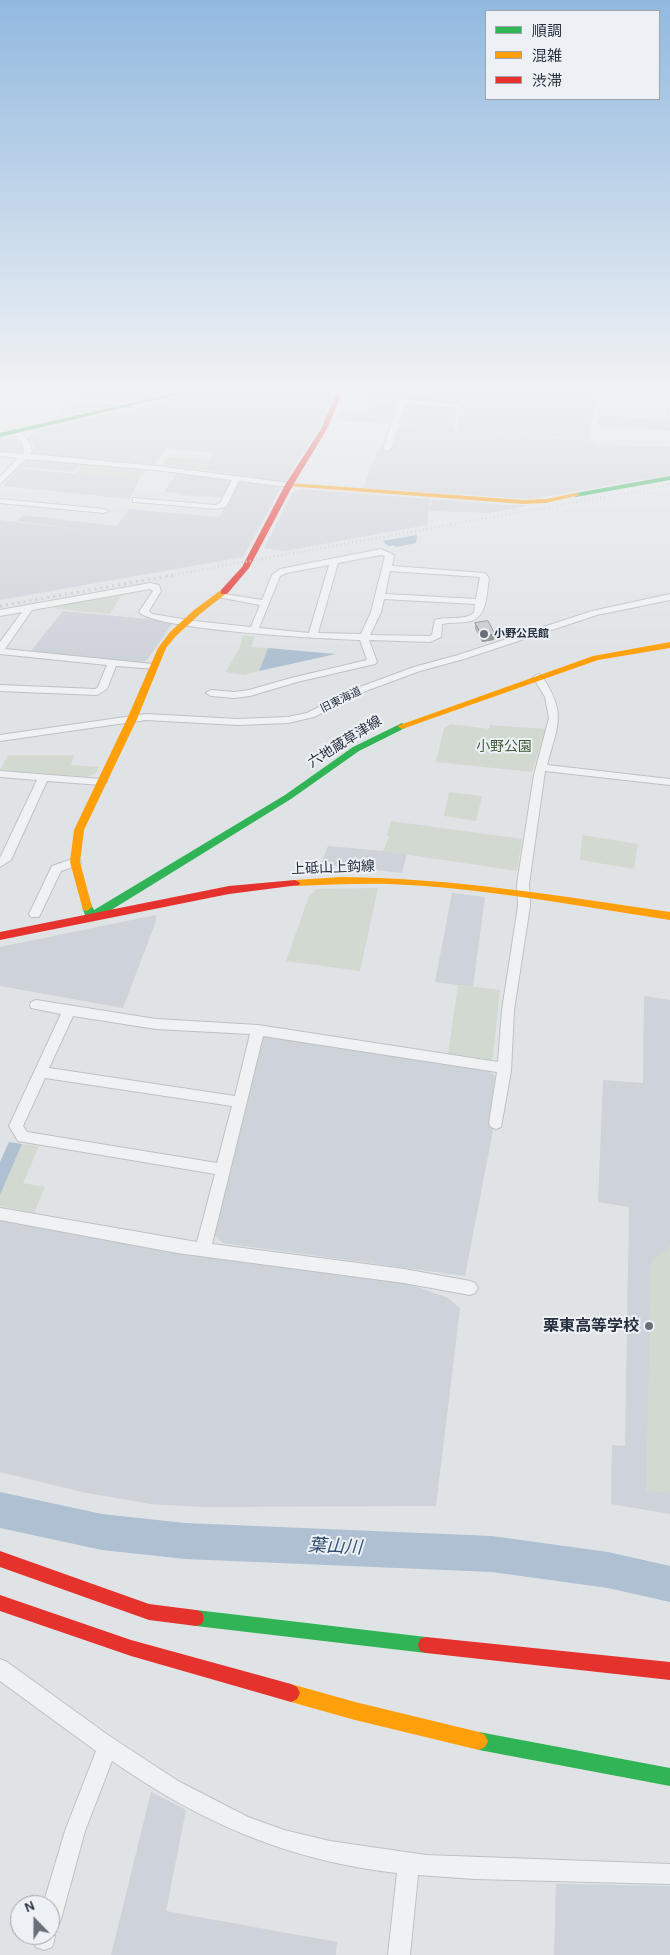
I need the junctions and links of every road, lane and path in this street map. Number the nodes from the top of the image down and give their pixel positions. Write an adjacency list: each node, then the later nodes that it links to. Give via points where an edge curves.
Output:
1 (236, 478): 6 (street, via 223,505 216,507)
2 (245, 478): 5 (street)
3 (293, 478): 5 (main road)
4 (669, 478): 5 (main road, via 523,502)
5 (289, 485): 11 (main road, via 245,568)
6 (136, 500)
7 (0, 501): 8 (street)
8 (104, 512)
9 (334, 561): 10 (street, via 387,553 390,555); 15 (street, via 276,575); 20 (street)
10 (387, 568): 12 (street); 14 (street, via 482,575 485,578)
11 (221, 595): 15 (street); 18 (main road)
12 (380, 596): 14 (street); 21 (street)
13 (670, 597): 29 (street, 旧東海道, via 595,613 417,668 360,690 310,715 288,720)
14 (479, 602): 21 (street, via 475,618 438,622 436,637)
15 (266, 603): 19 (street)
16 (29, 608): 17 (street); 18 (street, via 150,586 156,587 157,591 144,612 149,616); 23 (street)
17 (0, 613)
18 (186, 621): 19 (street); 25 (main road, via 162,648)
19 (254, 630): 20 (street)
20 (313, 636): 21 (street)
21 (364, 638): 28 (street, via 373,658 368,664 250,693)
22 (670, 644): 26 (main road, 六地蔵草津線, via 596,658)
23 (0, 650): 24 (street)
24 (112, 664): 25 (street); 27 (street, via 102,689 97,692)
25 (153, 667): 29 (main road)
26 (538, 677): 31 (street, via 550,697 554,718); 41 (main road, 六地蔵草津線, via 408,722 383,734 210,846)
27 (0, 688)
28 (211, 693)
29 (132, 719): 30 (street, 旧東海道); 34 (main road)
30 (0, 738)
31 (541, 767): 35 (street); 38 (street)
32 (0, 774): 33 (street)
33 (44, 777): 34 (street); 37 (street, via 5,860)
34 (102, 782): 36 (main road, via 79,830)
35 (670, 782)
36 (75, 862): 39 (street, via 56,870); 41 (main road)
37 (0, 863)
38 (524, 894): 40 (main road, 上砥山上鈎線); 41 (main road, 上砥山上鈎線, via 434,883 308,882 229,890); 46 (street, via 508,1010)
39 (35, 914)
40 (670, 916)
41 (91, 917): 42 (main road, 上砥山上鈎線)
42 (0, 936)
43 (36, 1005): 44 (street)
44 (69, 1010): 45 (street, via 156,1024); 47 (street)
45 (258, 1030): 46 (street); 48 (street)
46 (504, 1068): 49 (street)
47 (42, 1072): 48 (street); 50 (street, via 16,1126 23,1137)
48 (240, 1102): 50 (street)
49 (496, 1124)
50 (223, 1170): 52 (street)
51 (0, 1214): 52 (street)
52 (203, 1248): 53 (street)
53 (470, 1288)
54 (0, 1558): 57 (main road, via 149,1612 370,1640)
55 (0, 1603): 59 (main road, via 131,1648 355,1711 481,1741)
56 (0, 1669): 58 (street)
57 (670, 1671)
58 (108, 1745): 60 (street, via 158,1782 212,1810 282,1839 348,1856); 62 (street, via 75,1831)
59 (670, 1777)
60 (409, 1863): 61 (street); 63 (street)
61 (670, 1874)
62 (57, 1895)
63 (399, 1955)

